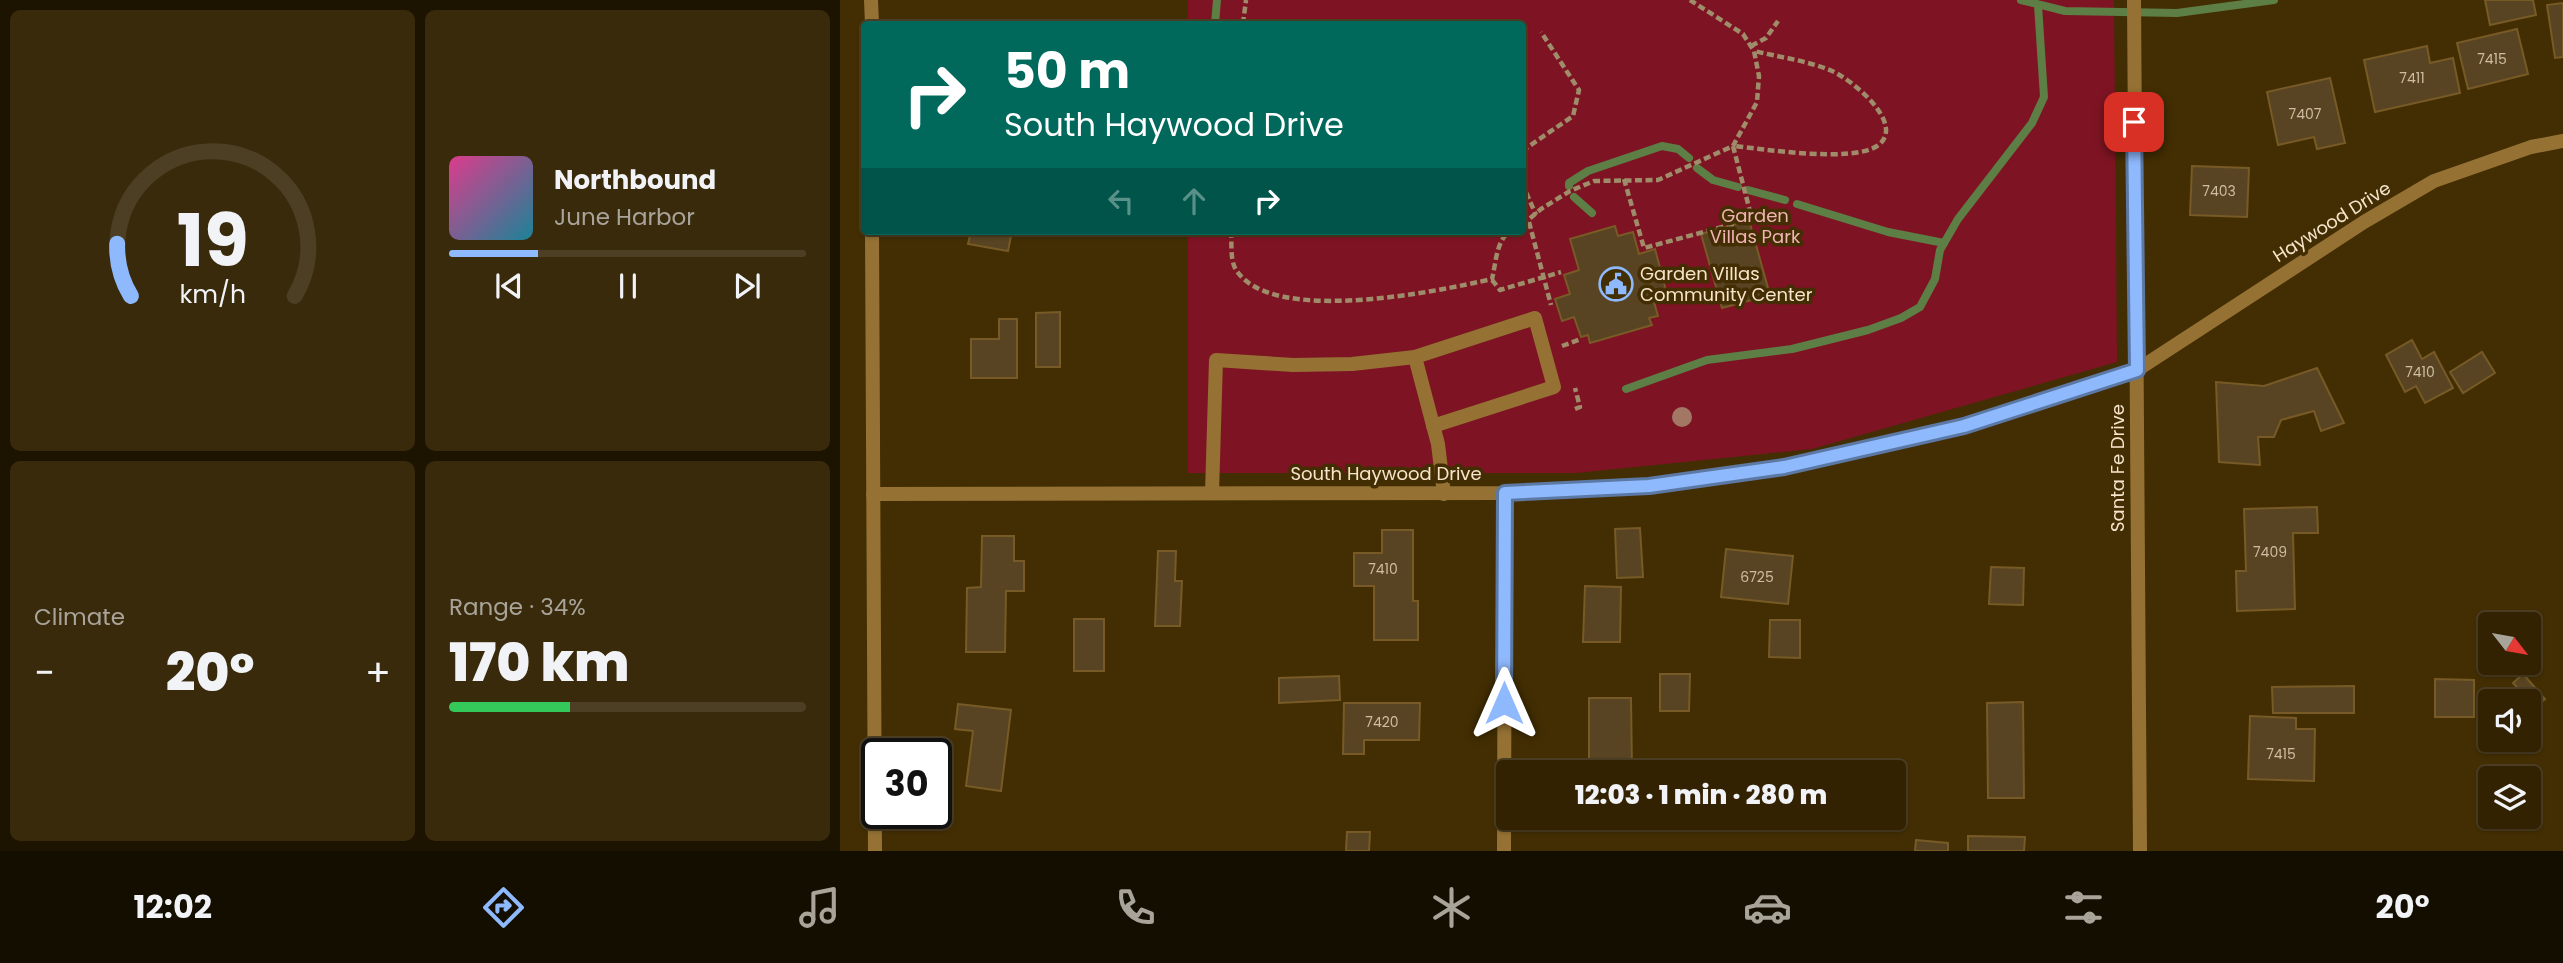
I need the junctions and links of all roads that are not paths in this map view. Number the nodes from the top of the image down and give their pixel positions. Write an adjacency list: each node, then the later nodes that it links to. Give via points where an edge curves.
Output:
1 (872, 0): 3 (street)
2 (2134, 0): 7 (street, Santa Fe Drive)
3 (872, 21)
4 (2563, 141): 7 (street, Haywood Drive, via 2530,147 2434,181)
5 (872, 235): 11 (street)
6 (1415, 357): 8 (street); 8 (street, via 1535,318 1545,352 1554,387); 9 (street, via 1293,365 1216,360)
7 (2137, 370): 10 (street, South Haywood Drive, via 1964,426 1784,467 1649,486); 15 (street, Santa Fe Drive)
8 (1433, 426): 12 (street)
9 (1212, 493): 11 (street, South Haywood Drive); 12 (street, South Haywood Drive)
10 (1505, 493): 12 (street, South Haywood Drive); 14 (street)
11 (873, 494): 13 (street)
12 (1444, 494)
13 (875, 851)
14 (1504, 851)
15 (2140, 851)

